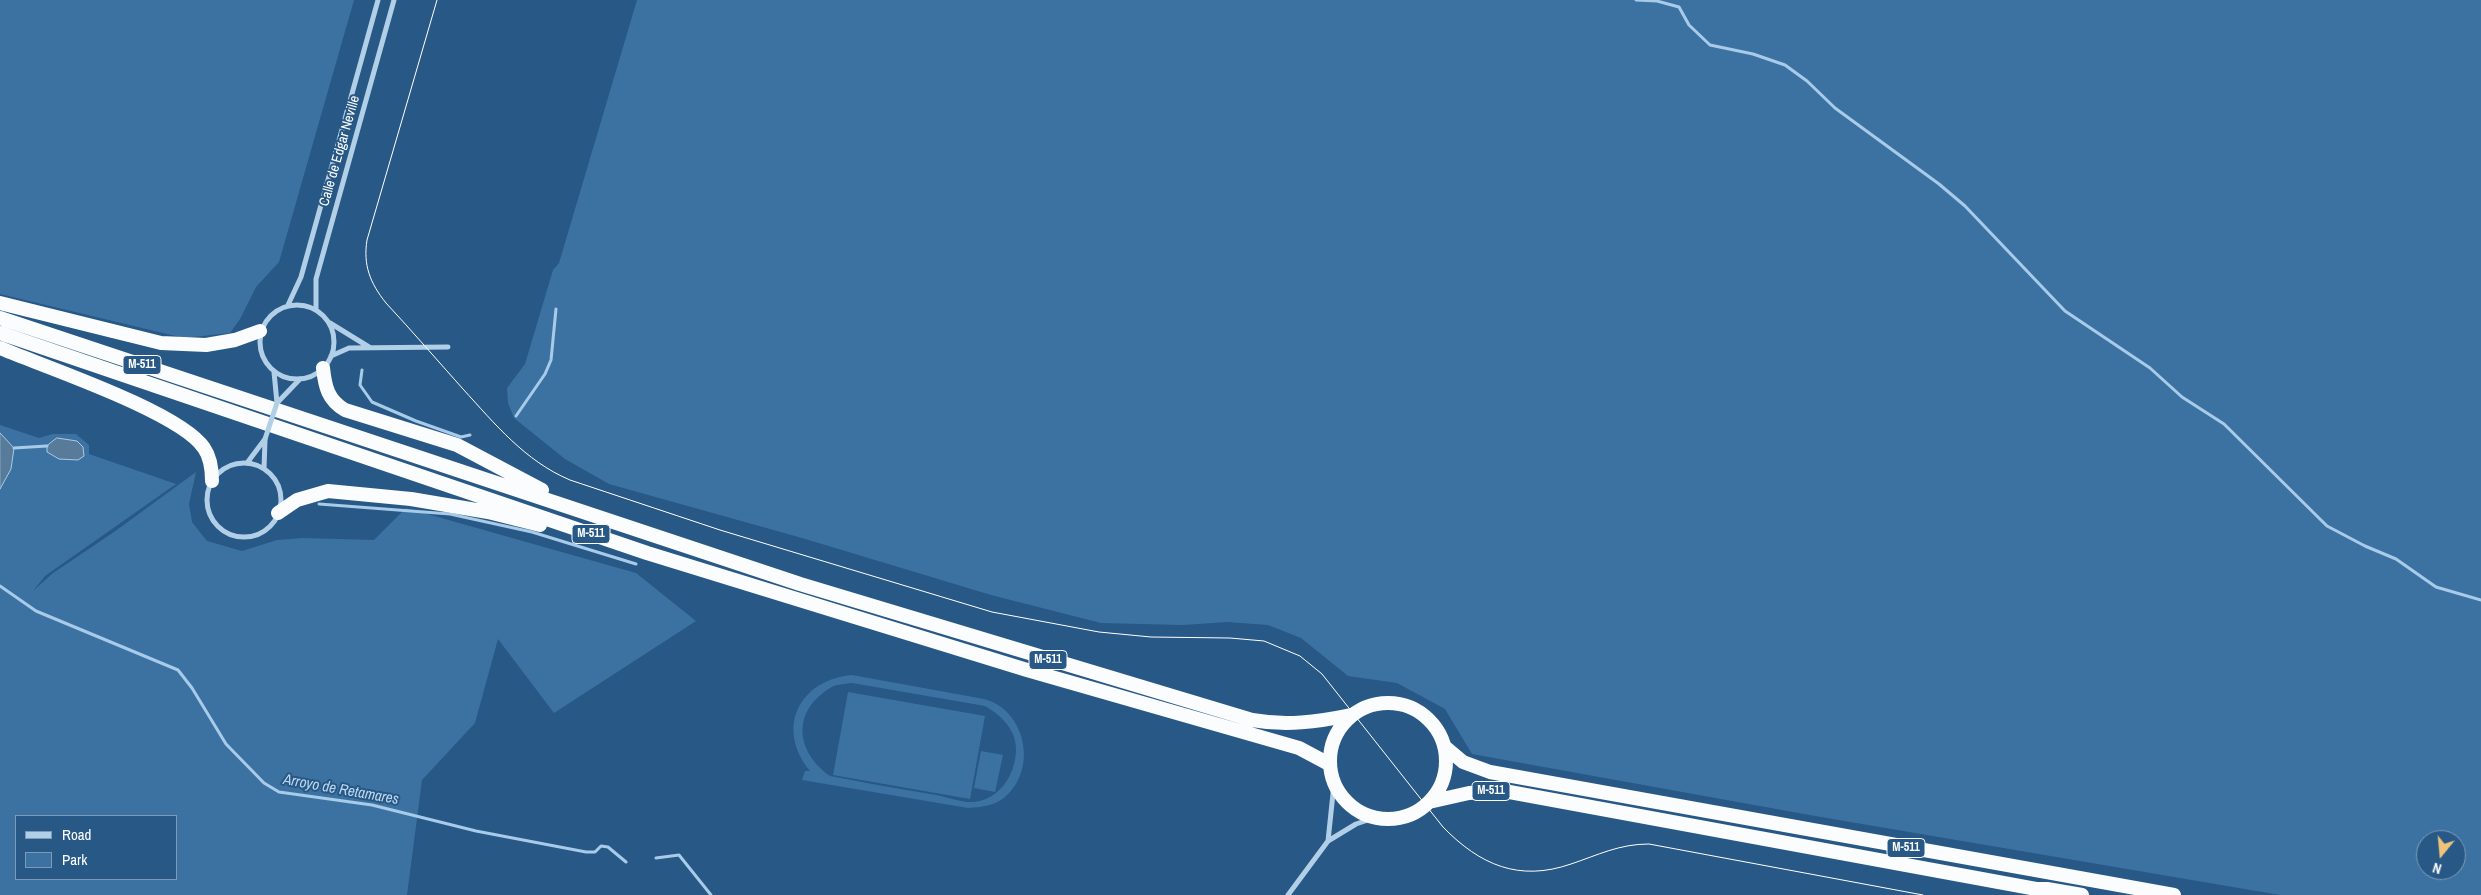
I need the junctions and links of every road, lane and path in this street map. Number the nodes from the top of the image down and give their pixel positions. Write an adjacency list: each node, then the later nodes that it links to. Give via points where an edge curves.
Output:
1 (378, 0): 4 (street, Calle de Edgar Neville, via 301,276)
2 (394, 0): 5 (street, Calle de Edgar Neville, via 316,279)
3 (0, 303): 8 (highway, via 161,343 206,345)
4 (288, 305): 5 (street); 8 (street, via 271,314)
5 (316, 310): 7 (street)
6 (0, 318): 22 (highway, M-511)
7 (330, 323): 10 (street); 13 (street, via 333,332)
8 (260, 331): 15 (street, via 261,354)
9 (0, 333): 24 (highway, M-511)
10 (369, 347): 11 (street); 13 (street, via 348,348)
11 (448, 347)
12 (0, 348): 21 (highway, via 136,404 178,426 196,438 205,449 210,459)
13 (331, 356): 14 (street)
14 (323, 368): 16 (street); 22 (highway, via 329,396 345,410 457,445 531,486)
15 (274, 372): 16 (street); 17 (street)
16 (300, 379): 17 (street)
17 (277, 403): 18 (street, bridge)
18 (265, 439): 19 (street); 20 (street)
19 (247, 464): 20 (street); 21 (street, via 227,467)
20 (264, 469): 23 (street, via 279,489)
21 (212, 481): 23 (street, via 207,498 209,513 225,532 242,537 258,534)
22 (585, 511): 25 (highway, M-511, via 810,587 1252,720 1296,724)
23 (278, 513): 24 (highway, via 297,500 322,492 390,496 488,512)
24 (647, 552): 27 (highway, M-511, via 1027,670 1299,748)
25 (1351, 715): 26 (highway, M-511, via 1377,704 1406,705 1430,721); 27 (highway, M-511, via 1334,737)
26 (1444, 746): 29 (highway, M-511, via 1444,776); 35 (highway, M-511, via 1463,762 1490,772)
27 (1329, 764): 28 (highway, M-511)
28 (1334, 784): 30 (highway, M-511, via 1350,806); 31 (street)
29 (1430, 802): 30 (highway, M-511, via 1404,817); 32 (highway, M-511, via 1469,793 1504,792)
30 (1374, 818): 31 (street, via 1356,824)
31 (1328, 841): 33 (street)
32 (2040, 892): 34 (highway, M-511, via 2046,889)
33 (1288, 895)
34 (2082, 895)
35 (2174, 895)

